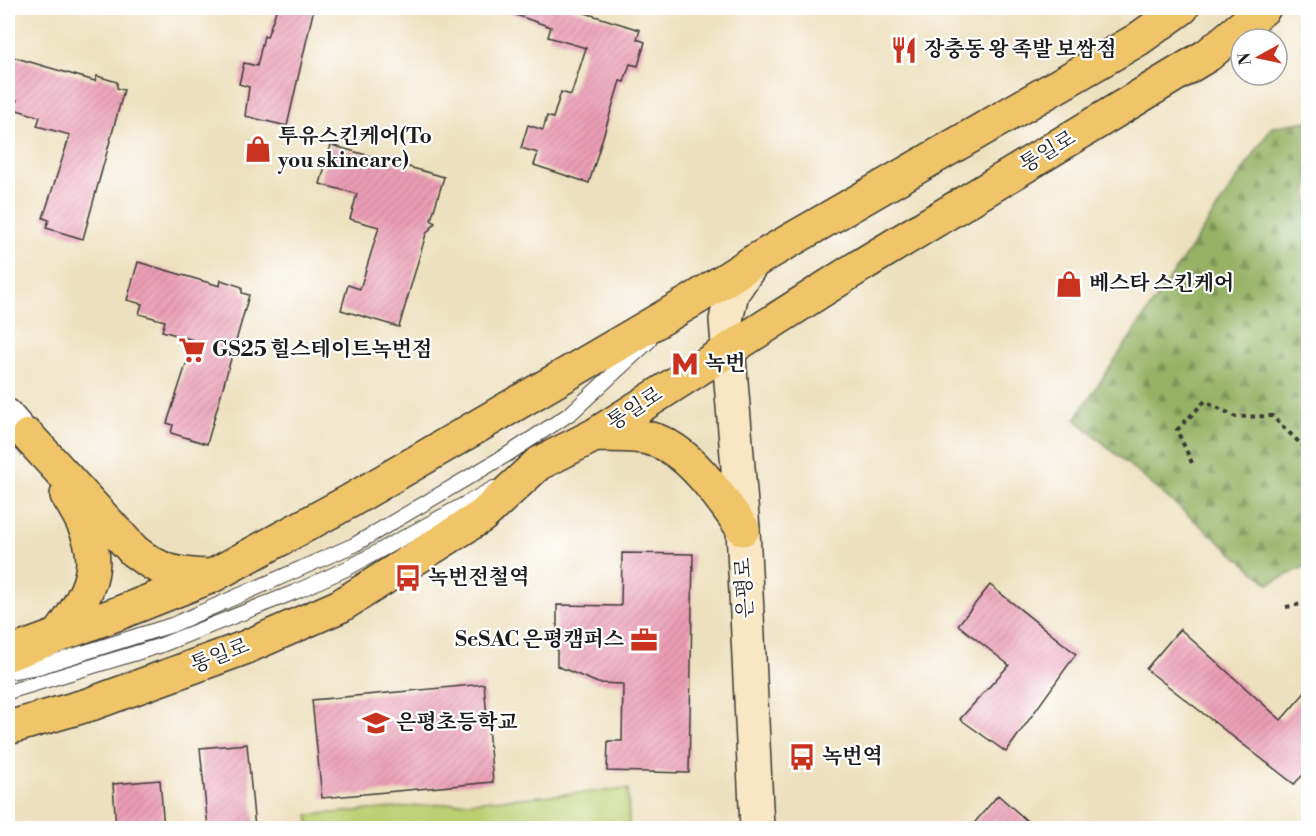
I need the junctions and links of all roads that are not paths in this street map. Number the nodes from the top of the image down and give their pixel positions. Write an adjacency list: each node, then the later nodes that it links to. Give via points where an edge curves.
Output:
1 (1182, 8): 3 (main road, via 1137,40)
2 (1264, 8): 5 (main road, 통일로, via 1208,55)
3 (753, 262): 4 (main road); 5 (main road, 은평로, via 732,293 726,320)
4 (695, 299): 10 (main road, via 350,501); 13 (lane, via 571,412 354,545 172,626 38,667)
5 (729, 347): 7 (main road, 통일로); 9 (main road, 은평로)
6 (17, 425): 10 (main road, via 134,551 152,565 176,574); 11 (main road, via 85,524 94,566 83,602)
7 (595, 435): 8 (main road, 통일로); 9 (main road, via 652,439 676,453 714,488)
8 (538, 464): 14 (lane, via 348,568 295,592 159,646); 15 (main road, 통일로, via 482,516 340,606 244,648 91,704)
9 (743, 529): 16 (main road, 은평로)
10 (212, 576): 11 (main road)
11 (59, 635): 12 (main road)
12 (8, 654)
13 (8, 672)
14 (8, 692)
15 (8, 728)
16 (757, 828)

